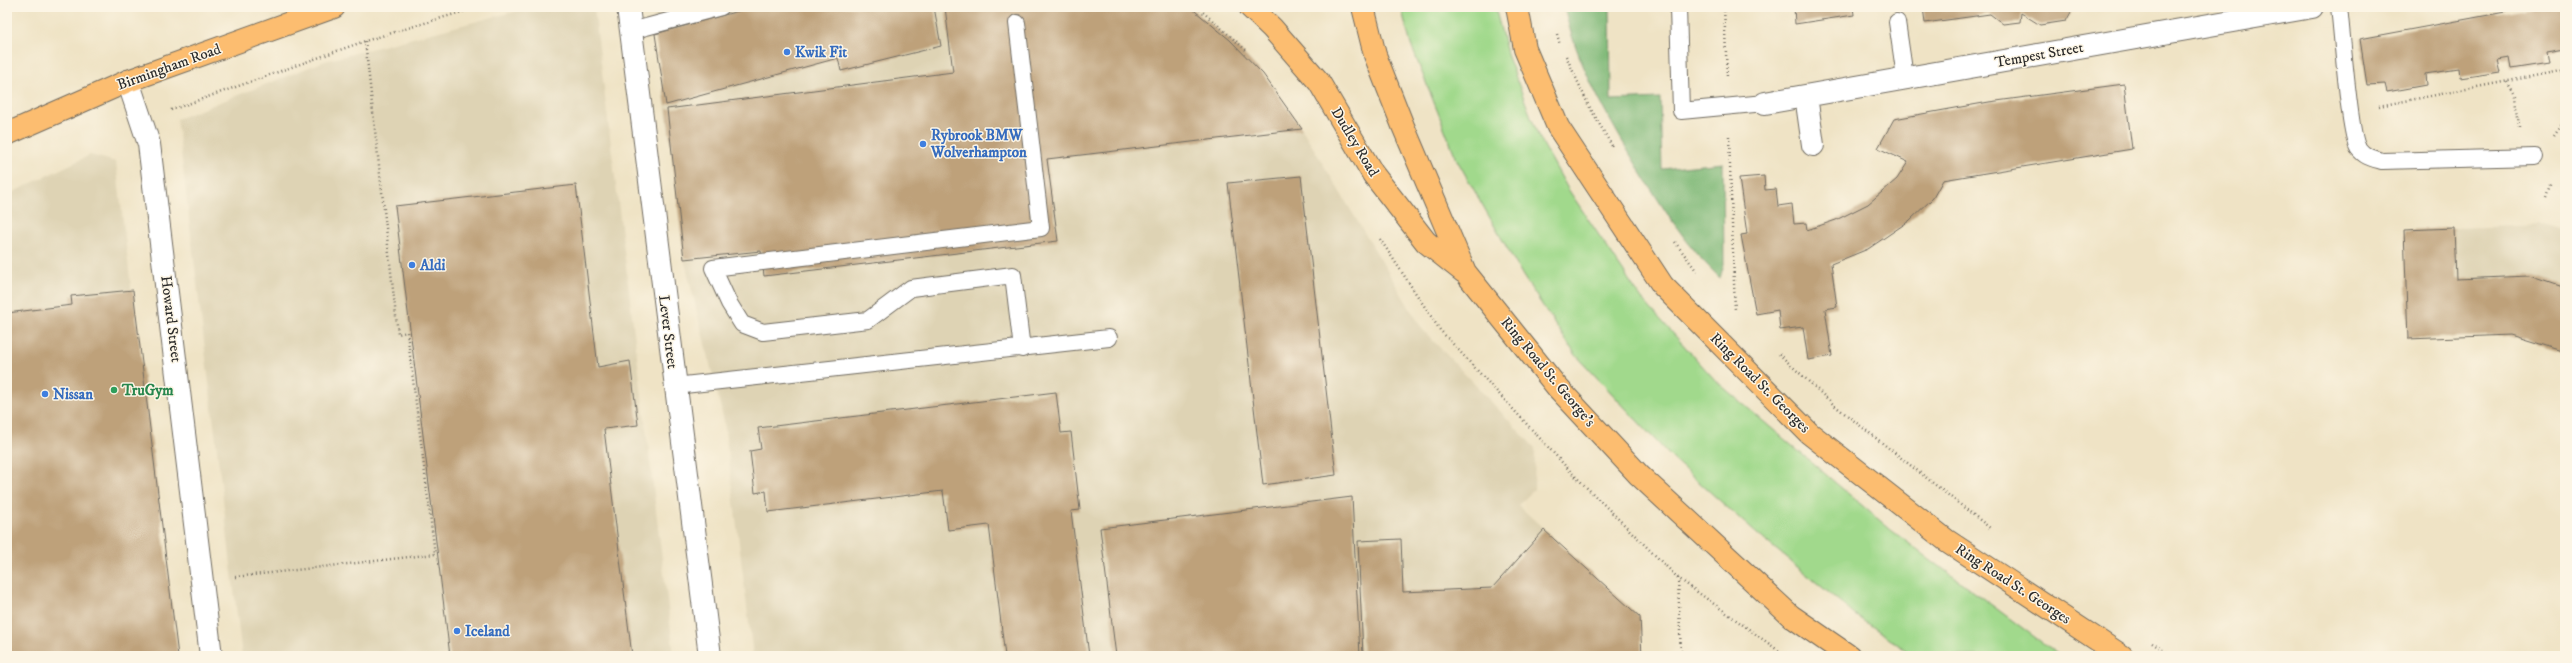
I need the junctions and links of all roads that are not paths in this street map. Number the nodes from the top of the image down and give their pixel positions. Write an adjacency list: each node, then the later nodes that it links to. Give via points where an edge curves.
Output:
1 (334, 7): 14 (highway, Birmingham Road)
2 (628, 7): 12 (street, Lever Street)
3 (721, 7): 12 (lane)
4 (1250, 7): 20 (highway, Dudley Road, via 1319,82 1373,174 1426,242)
5 (1363, 7): 20 (highway, Ring Road St. George's, via 1375,55)
6 (1516, 7): 27 (highway, Ring Road St. Georges, via 1525,49 1558,127 1663,286 1809,433 1946,540)
7 (1678, 7): 16 (lane, via 1681,111)
8 (2312, 7): 13 (street, Tempest Street)
9 (2339, 7): 19 (lane, via 2357,146 2366,157 2382,160)
10 (1897, 22): 13 (lane)
11 (1017, 23): 22 (lane, via 1041,228 713,268 742,324 763,332 868,320 911,288 1013,275)
12 (631, 31): 23 (street, Lever Street)
13 (1905, 77): 15 (street, Tempest Street)
14 (128, 81): 17 (highway, Birmingham Road); 24 (street, Howard Street, via 149,144)
15 (1806, 96): 16 (street, Tempest Street); 18 (street)
16 (1766, 103)
17 (7, 134)
18 (1813, 146)
19 (2527, 157)
20 (1465, 272): 26 (highway, Ring Road St. George's, via 1557,387 1639,475 1791,616)
21 (1109, 338): 22 (lane)
22 (1022, 349): 23 (lane)
23 (675, 386): 25 (street, Lever Street)
24 (212, 656)
25 (710, 656)
26 (1849, 656)
27 (2122, 656)

